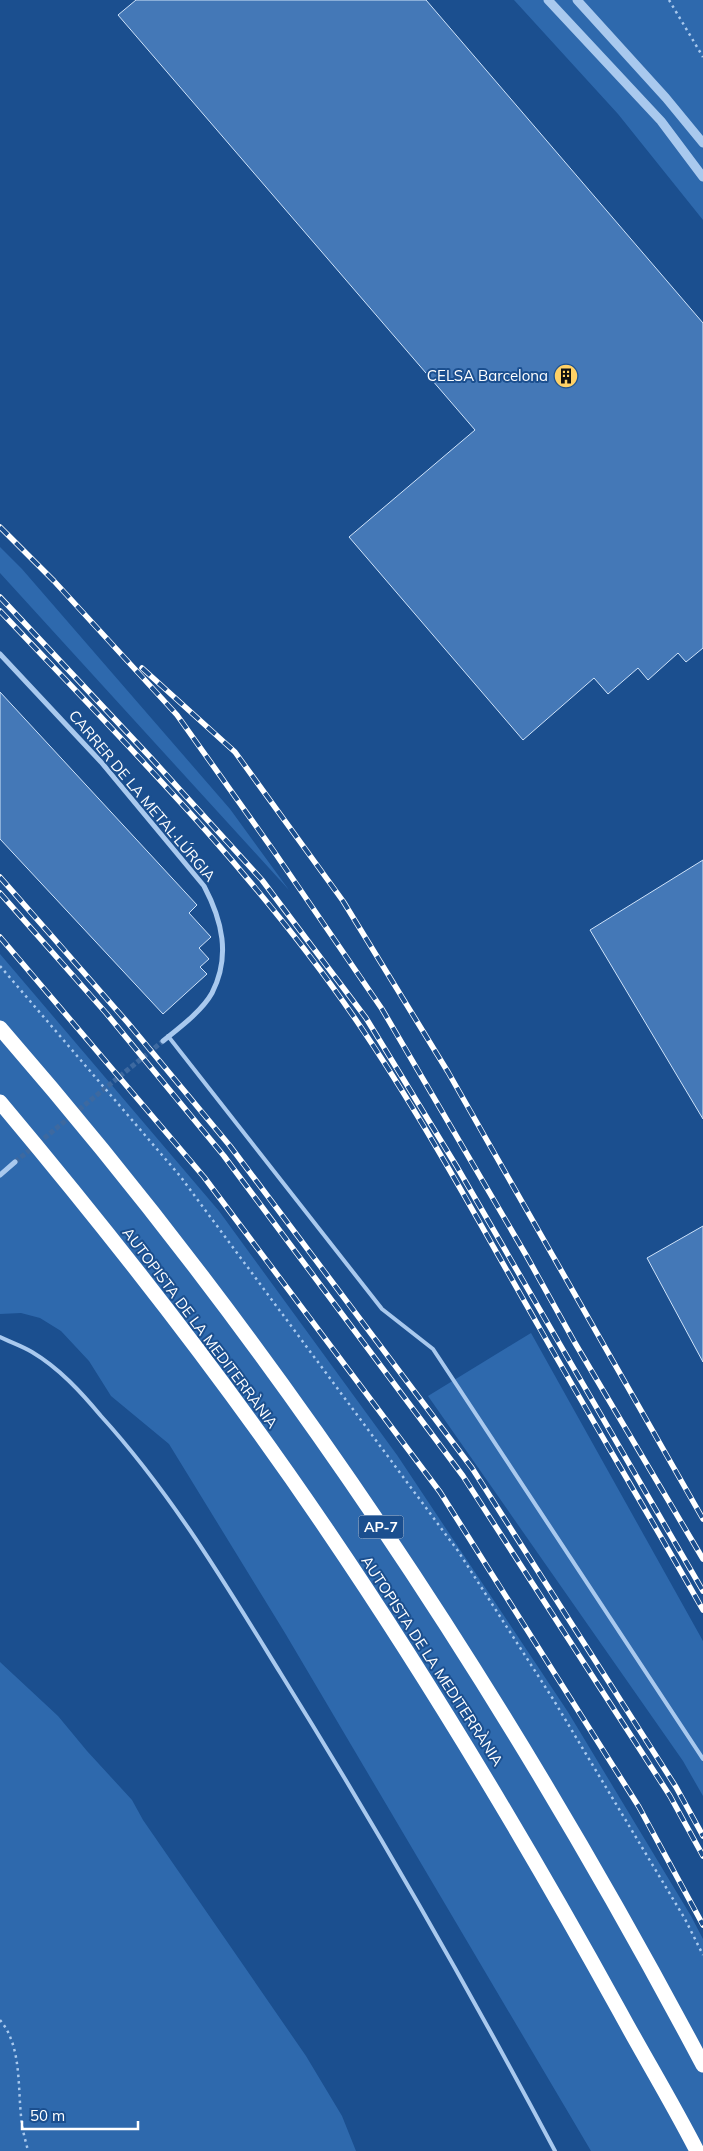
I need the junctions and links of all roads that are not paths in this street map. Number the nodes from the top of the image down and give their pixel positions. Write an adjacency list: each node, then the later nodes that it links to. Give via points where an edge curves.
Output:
1 (548, 0): 4 (street, via 661,121)
2 (577, 0): 3 (street)
3 (703, 143)
4 (703, 177)
5 (0, 654): 7 (street, CARRER DE LA METAL·LÚRGIA, via 101,762 204,886 213,903 222,936 218,975 200,1008)
6 (0, 1028): 14 (highway, AUTOPISTA DE LA MEDITERRÀNIA / AP-7, via 133,1186 330,1450 531,1759)
7 (168, 1036): 8 (street, CARRER DE LA METAL·LÚRGIA); 13 (lane, via 382,1309 433,1349)
8 (162, 1041)
9 (0, 1102): 16 (highway, AUTOPISTA DE LA MEDITERRÀNIA / AP-7, via 69,1184 217,1377 352,1568 454,1725 514,1825)
10 (15, 1162): 11 (street)
11 (0, 1175)
12 (0, 1337): 15 (lane, via 32,1352 73,1384 126,1443 177,1512 336,1763 474,1999)
13 (703, 1759)
14 (703, 2065)
15 (556, 2151)
16 (697, 2151)

